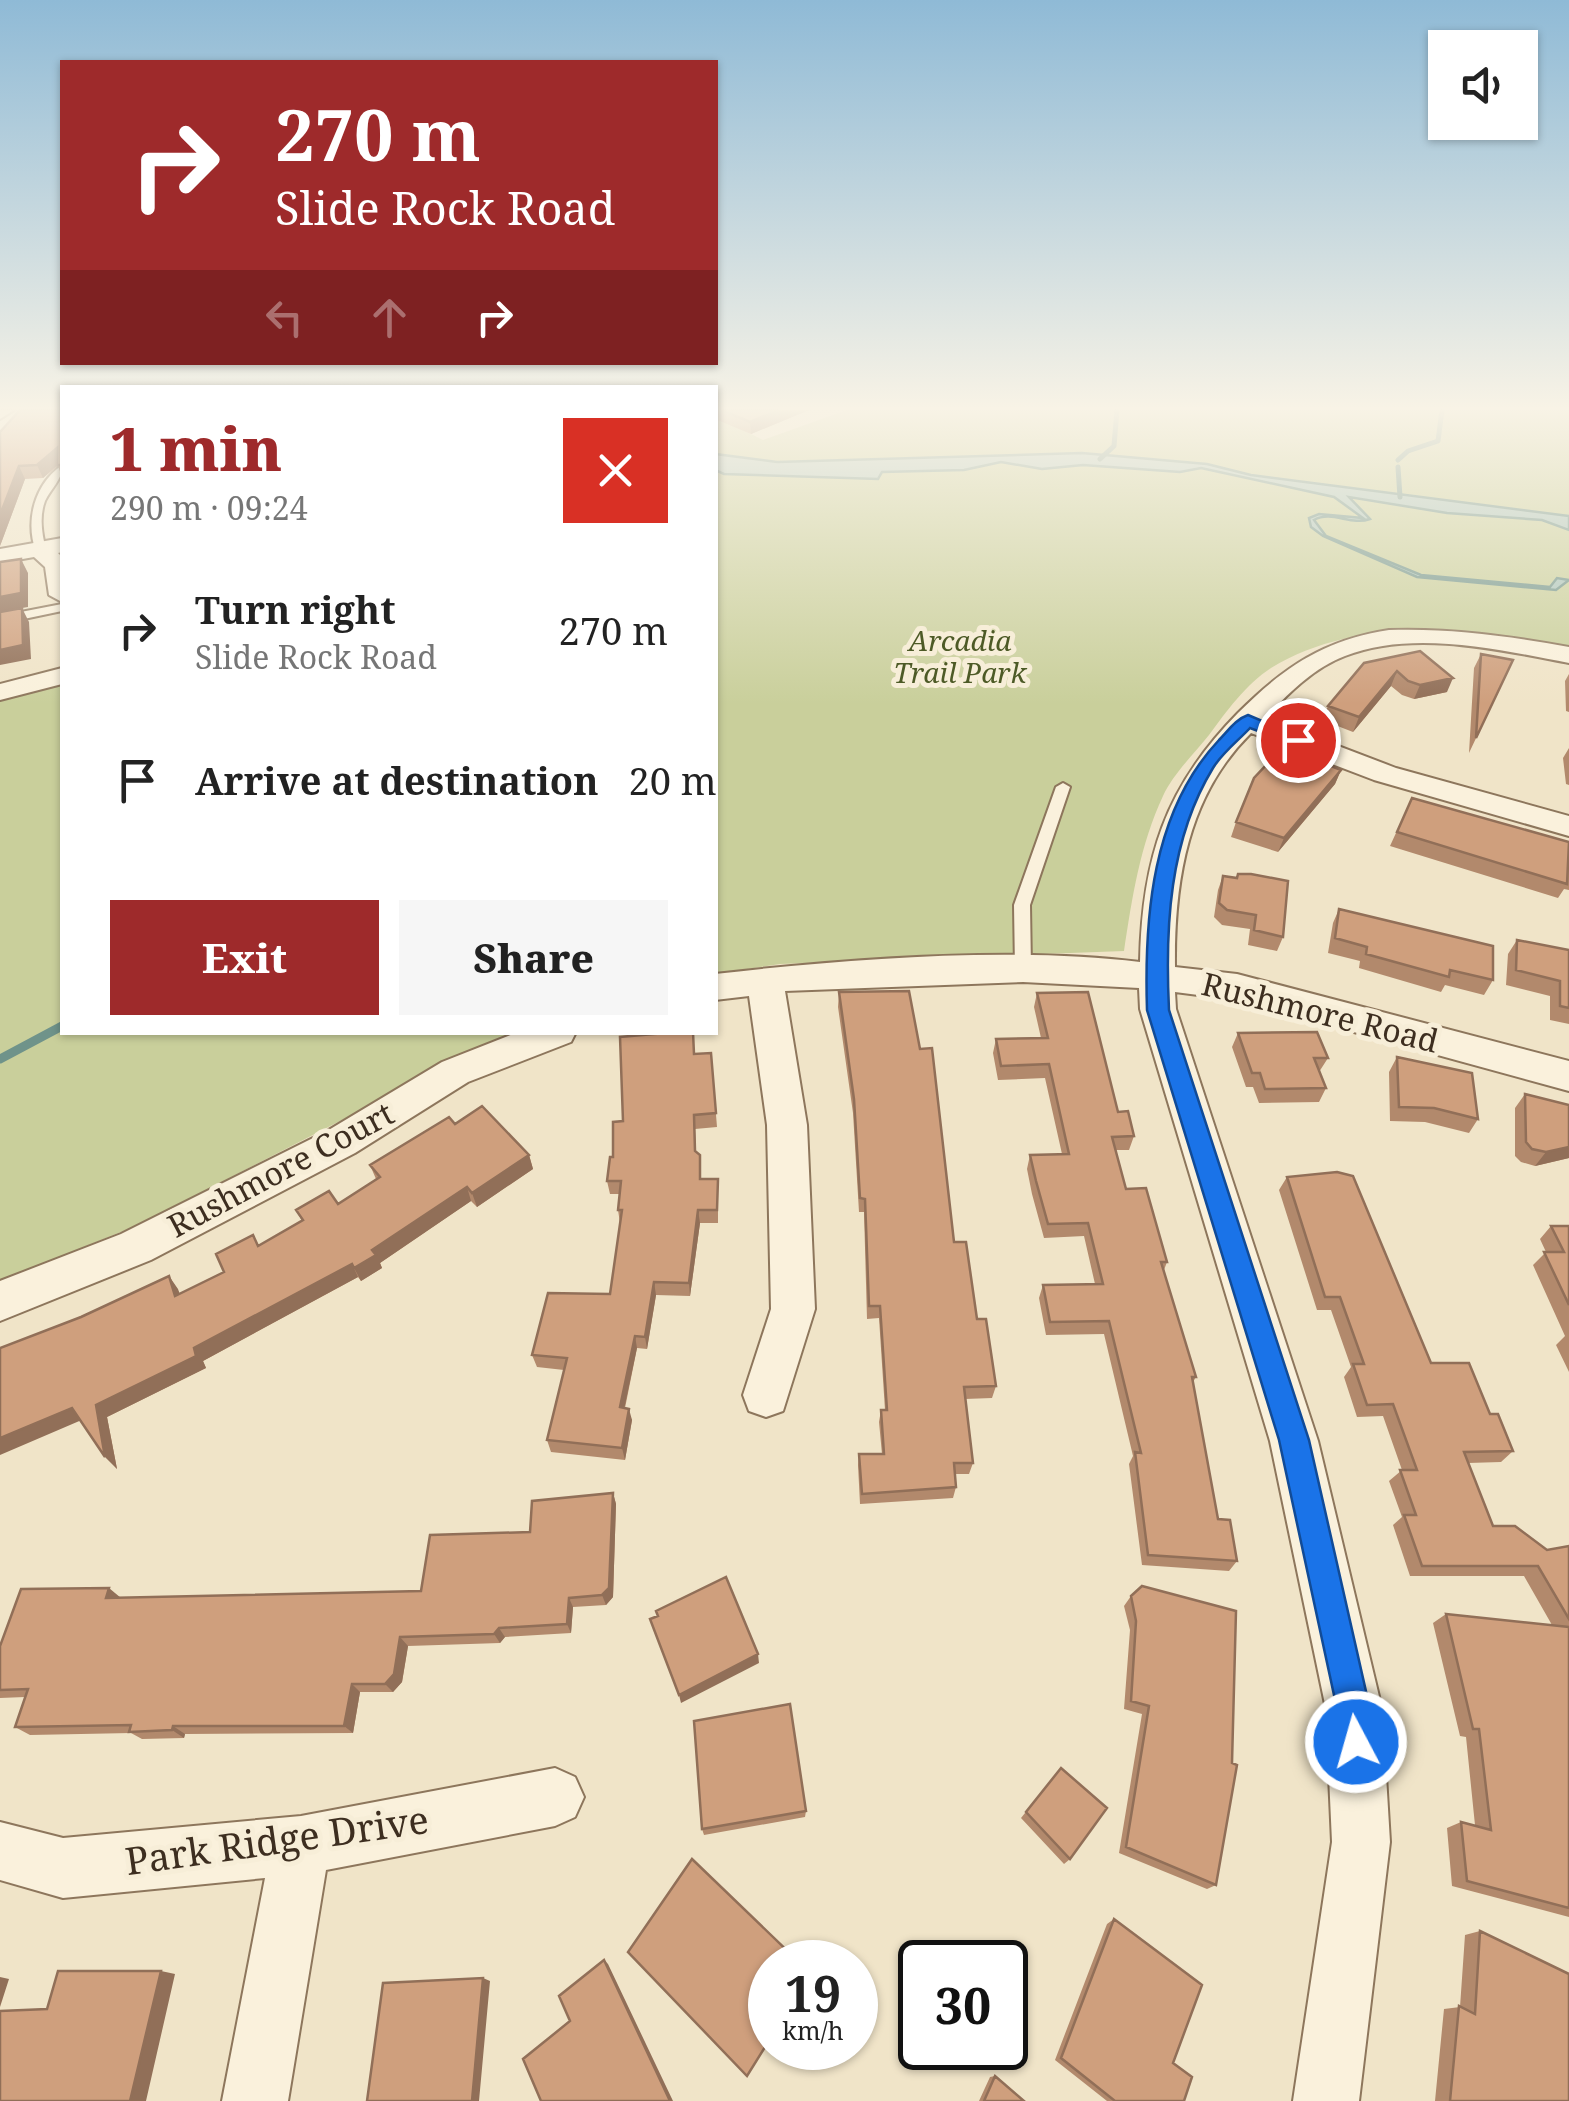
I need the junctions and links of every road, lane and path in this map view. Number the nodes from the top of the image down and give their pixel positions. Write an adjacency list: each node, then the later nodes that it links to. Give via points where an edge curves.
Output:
1 (36, 508): 2 (lane, via 34,524)
2 (51, 547): 3 (street); 4 (street)
3 (0, 556)
4 (60, 584)
5 (60, 608): 6 (lane)
6 (0, 620)
7 (1569, 655): 10 (street, via 1459,639 1338,649 1298,670)
8 (60, 677): 9 (street)
9 (0, 692)
10 (1248, 720): 12 (street, via 1385,774); 14 (street, via 1206,765 1168,852)
11 (1062, 787): 13 (lane, via 1022,905)
12 (1569, 826)
13 (1023, 969): 14 (street, Rushmore Road); 15 (street, Rushmore Road)
14 (1156, 977): 18 (street, Rushmore Road, via 1237,987); 25 (street, via 1169,1053 1294,1440 1354,1709 1362,1842)
15 (765, 980): 16 (street); 20 (street, via 787,1125 793,1309)
16 (718, 987)
17 (550, 1035): 19 (street, Rushmore Court, via 456,1072 341,1142 136,1247)
18 (1569, 1076)
19 (0, 1301)
20 (766, 1395)
21 (554, 1797): 22 (street, Park Ridge Drive)
22 (301, 1846): 23 (street, Park Ridge Drive, via 63,1868); 24 (street)
23 (0, 1850)
24 (255, 2101)
25 (1326, 2101)

